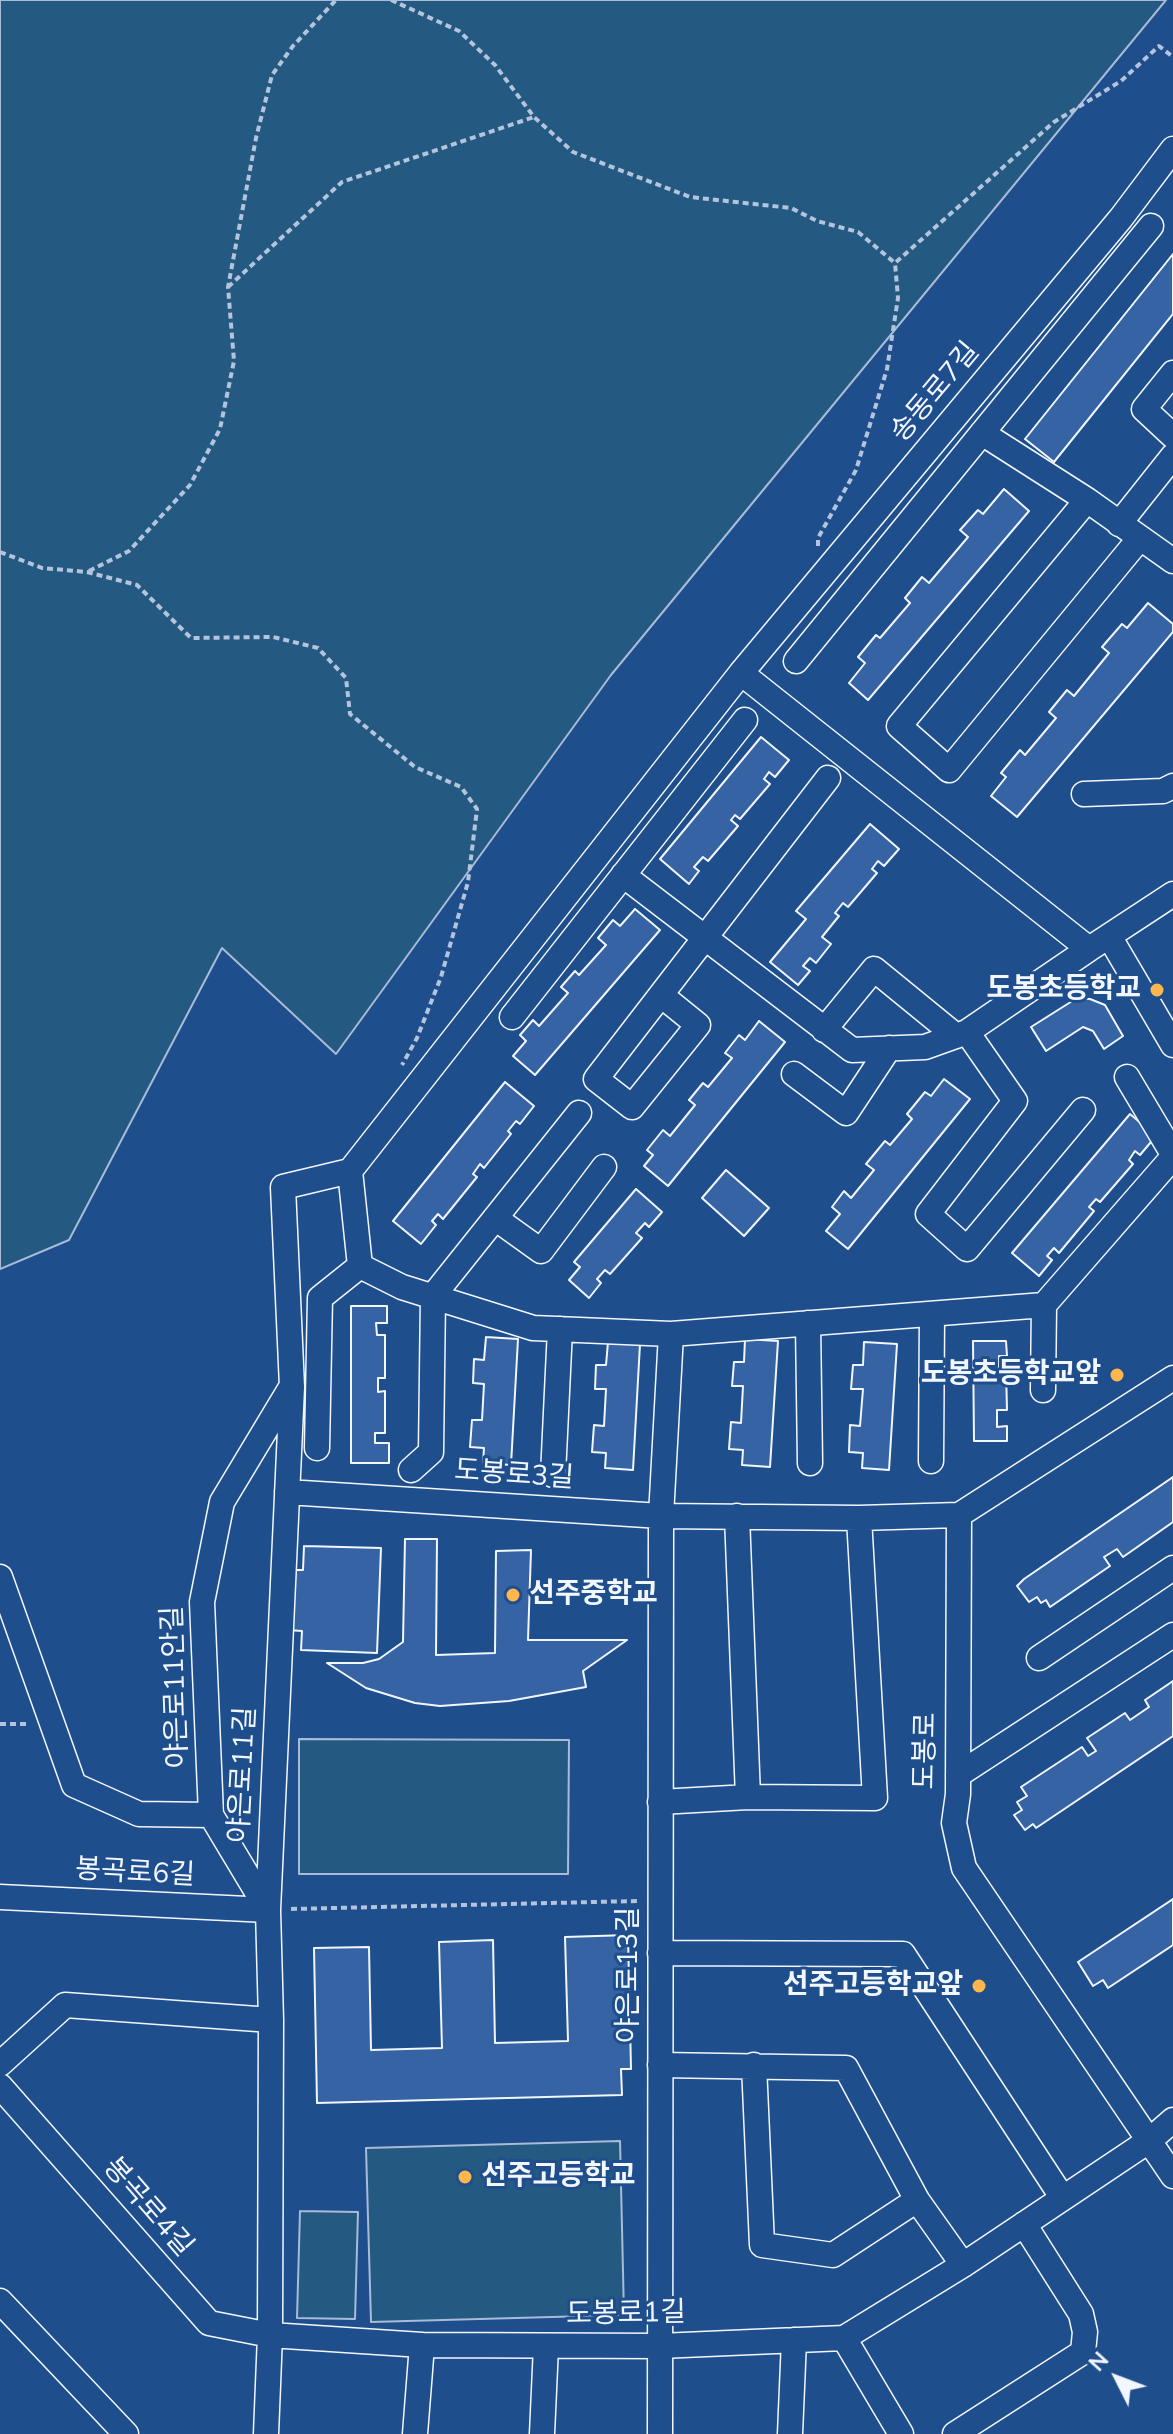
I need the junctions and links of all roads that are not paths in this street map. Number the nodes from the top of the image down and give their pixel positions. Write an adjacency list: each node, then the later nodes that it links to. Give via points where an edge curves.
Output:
1 (1173, 149): 12 (street, 송동로7길)
2 (1151, 226): 4 (street)
3 (1173, 373): 5 (street, via 1144,409)
4 (982, 433): 7 (street); 11 (street)
5 (1173, 436)
6 (1173, 456): 8 (street)
7 (1087, 500): 8 (street); 9 (street, via 899,726 949,770)
8 (1119, 524): 9 (street)
9 (1140, 538): 10 (street)
10 (1173, 561)
11 (796, 661)
12 (741, 673): 20 (street); 33 (street, 송동로7길)
13 (745, 720): 17 (street)
14 (828, 778): 19 (street)
15 (1173, 786): 16 (street, via 1163,791)
16 (1084, 794)
17 (623, 875): 19 (street); 22 (street)
18 (1173, 894): 20 (street)
19 (705, 938): 21 (street); 23 (street)
20 (1099, 943): 24 (street); 25 (street)
21 (661, 995): 21 (street, via 596,1079 632,1107 698,1025)
22 (512, 1017)
23 (824, 1030): 24 (street, via 874,969); 26 (street, via 852,1050)
24 (961, 1034): 26 (street, via 925,1047); 29 (street, via 1015,1101 928,1214 967,1249)
25 (1173, 1045)
26 (889, 1048): 27 (street, via 846,1113)
27 (794, 1074)
28 (1127, 1077): 31 (street)
29 (1083, 1110)
30 (579, 1113): 34 (street)
31 (1173, 1156): 37 (street)
32 (604, 1167): 34 (street, via 541,1251)
33 (350, 1171): 35 (street); 43 (street, 야은로11길, via 283,1187)
34 (495, 1218): 36 (street)
35 (360, 1266): 36 (street); 45 (street, via 320,1298)
36 (433, 1296): 40 (street, via 533,1328); 48 (street, via 431,1452)
37 (1044, 1305): 38 (street); 44 (street)
38 (932, 1314): 39 (street); 46 (street)
39 (808, 1323): 41 (street); 47 (street)
40 (560, 1329): 41 (street); 49 (street)
41 (671, 1334): 52 (street, 야은로13길)
42 (1173, 1378): 51 (street)
43 (292, 1387): 50 (street, 야은로11길); 62 (street, 야은로11안길, via 222,1502 202,1602)
44 (1043, 1390)
45 (317, 1448)
46 (931, 1461)
47 (810, 1463)
48 (411, 1470)
49 (553, 1475)
50 (287, 1492): 52 (street, 도봉로3길); 64 (street, 야은로11길)
51 (959, 1515): 54 (street, 도봉로3길); 59 (street, 도봉로)
52 (661, 1516): 53 (street, 도봉로3길); 61 (street, 야은로13길)
53 (737, 1516): 54 (street, 도봉로3길); 60 (street)
54 (859, 1518): 60 (street, via 875,1798)
55 (1173, 1568): 58 (street)
56 (0, 1577): 62 (street, via 74,1785 139,1814)
57 (1173, 1635): 59 (street)
58 (1039, 1658)
59 (958, 1775): 72 (street, 도봉로, via 954,1823 964,1868)
60 (748, 1797): 61 (street)
61 (660, 1802): 65 (street, 야은로13길)
62 (211, 1815): 64 (street, 야은로11안길)
63 (0, 1897): 64 (street, 봉곡로6길)
64 (268, 1910): 66 (street, 야은로11길)
65 (660, 1953): 68 (street, 야은로13길); 74 (street, via 903,1954)
66 (271, 2020): 67 (street, via 65,2005); 79 (street, 야은로11길)
67 (0, 2064)
68 (660, 2065): 69 (street); 84 (street, 야은로13길)
69 (754, 2065): 75 (street, via 846,2068); 75 (street, via 762,2245 833,2255)
70 (0, 2086): 79 (street, 봉곡로4길, via 209,2323)
71 (1173, 2120): 72 (street, 도봉로1길)
72 (1150, 2140): 73 (street, 도봉로); 74 (street, 도봉로1길)
73 (1173, 2176)
74 (1062, 2197): 76 (street, 도봉로1길)
75 (917, 2200): 77 (street)
76 (1024, 2224): 77 (street, 도봉로1길); 92 (street, via 1081,2314 1083,2352)
77 (963, 2265): 80 (street, 도봉로1길)
78 (0, 2301): 85 (street)
79 (270, 2335): 82 (street, 도봉로1길); 86 (street, 야은로11길)
80 (844, 2338): 81 (street, 도봉로1길); 91 (street)
81 (794, 2340): 84 (street, 도봉로1길); 90 (street)
82 (422, 2345): 83 (street, 도봉로1길); 87 (street)
83 (546, 2346): 84 (street, 도봉로1길); 88 (street)
84 (660, 2346): 89 (street, 야은로13길)
85 (126, 2434)
86 (266, 2434)
87 (415, 2434)
88 (542, 2434)
89 (660, 2434)
90 (790, 2434)
91 (901, 2434)
92 (955, 2434)

